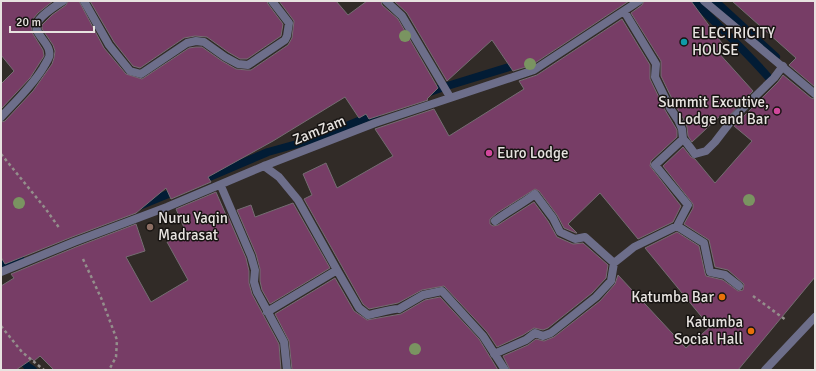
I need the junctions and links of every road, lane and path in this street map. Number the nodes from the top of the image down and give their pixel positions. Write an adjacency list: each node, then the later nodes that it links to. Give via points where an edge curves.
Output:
1 (63, 1): 11 (street, via 37,23 36,28 47,45 50,57 36,79)
2 (84, 1): 3 (street, via 109,45 130,71 141,74 187,43 196,41 204,42 238,64 248,65 287,36 289,24)
3 (272, 1)
4 (386, 1): 10 (street, via 402,16)
5 (639, 1): 7 (street, ZamZam)
6 (704, 1): 8 (street)
7 (624, 11): 10 (street, ZamZam, via 534,70); 12 (street, via 656,64 655,76 682,129)
8 (783, 66): 9 (street); 12 (street, via 735,116 706,151 695,154)
9 (815, 94)
10 (450, 97): 14 (street, ZamZam)
11 (1, 117)
12 (683, 139): 17 (street, via 655,166 688,205)
13 (1, 154): 18 (path, via 62,232)
14 (264, 166): 15 (street, ZamZam); 20 (street, via 279,177 298,200)
15 (221, 186): 18 (street, ZamZam); 23 (street, via 251,256 255,270 254,282)
16 (494, 220): 19 (street, via 535,194 560,232 575,239 585,237)
17 (677, 226): 19 (street, via 634,247); 22 (street, via 704,243 710,272 725,274)
18 (74, 242): 21 (street, ZamZam); 29 (path, via 102,300 117,340 116,357)
19 (614, 263): 27 (street, via 611,281 596,297 551,333 543,336 535,333 526,340)
20 (337, 270): 23 (street); 27 (street, via 359,308 368,315 399,308 423,295 442,291 484,336)
21 (1, 272)
22 (739, 286): 26 (path)
23 (267, 312): 30 (street, via 284,342)
24 (815, 317): 26 (street)
25 (1, 326): 28 (path, via 22,352)
26 (801, 331): 32 (street)
27 (494, 354): 31 (street)
28 (44, 370)
29 (109, 370)
30 (287, 370)
31 (505, 370)
32 (765, 370)

